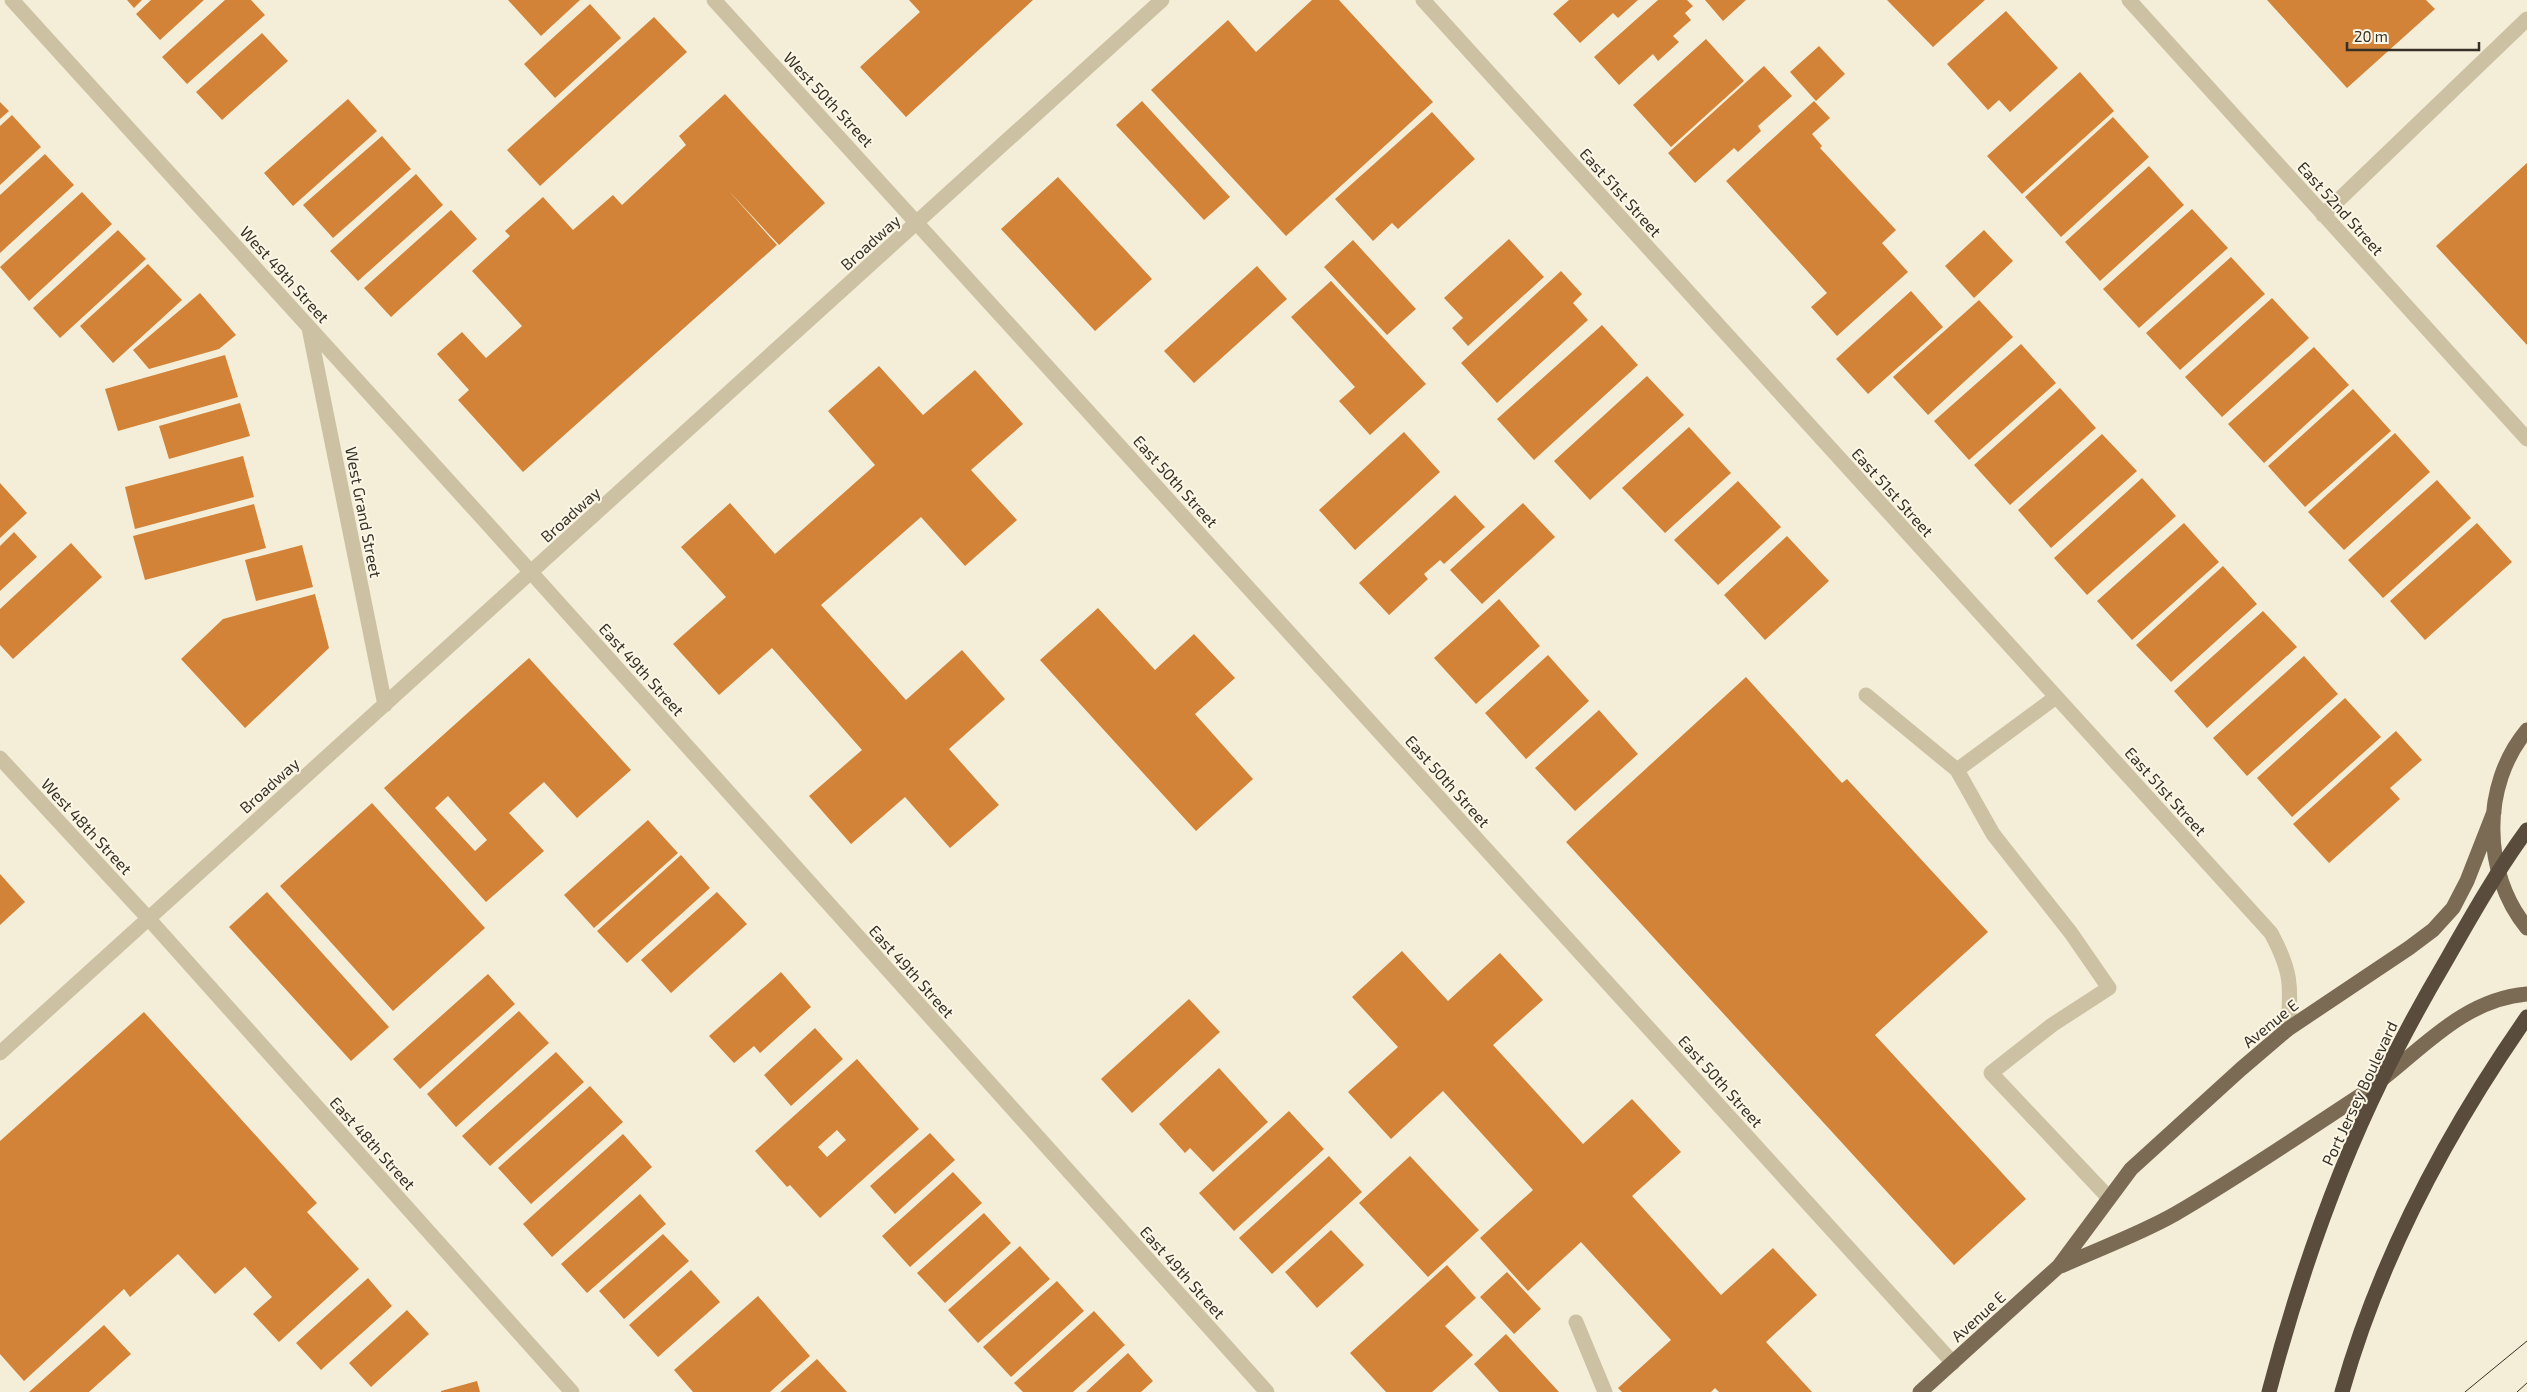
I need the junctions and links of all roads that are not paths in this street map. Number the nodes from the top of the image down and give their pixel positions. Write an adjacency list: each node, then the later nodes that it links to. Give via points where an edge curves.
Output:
1 (12, 0): 9 (street, West 49th Street)
2 (714, 0): 8 (street, West 50th Street)
3 (1162, 0): 8 (street, Broadway)
4 (1423, 0): 13 (street, East 51st Street)
5 (2129, 0): 7 (street, East 52nd Street)
6 (2527, 19): 7 (street)
7 (2323, 215): 10 (street, East 52nd Street)
8 (918, 223): 11 (street, Broadway); 29 (street, East 50th Street)
9 (309, 327): 11 (street, West 49th Street); 14 (street, West Grand Street)
10 (2527, 439)
11 (531, 572): 14 (street, Broadway); 31 (street, East 49th Street)
12 (1866, 695): 17 (street)
13 (2056, 697): 17 (street); 24 (street, East 51st Street, via 2271,933 2290,978)
14 (385, 705): 20 (street, Broadway)
15 (2527, 730): 18 (main road, via 2514,746 2499,783)
16 (0, 758): 20 (street, West 48th Street)
17 (1957, 770): 26 (street, via 1993,834 2109,988 2052,1025 1991,1073)
18 (2494, 812): 21 (main road, via 2493,848 2501,883 2517,916); 24 (main road, Avenue E, via 2467,881 2453,908 2434,930)
19 (2527, 830): 34 (highway, Port Jersey Boulevard, bridge, via 2469,920 2381,1080 2310,1252)
20 (148, 918): 25 (street, Broadway); 30 (street, East 48th Street)
21 (2527, 928)
22 (2527, 994): 27 (main road, Avenue E, via 2489,1003 2464,1015 2360,1096 2174,1215)
23 (2527, 1018): 35 (highway, via 2490,1070 2407,1220 2356,1344)
24 (2288, 1029): 26 (main road, Avenue E, via 2131,1169)
25 (0, 1053)
26 (2109, 1198): 27 (main road, Avenue E)
27 (2059, 1266): 29 (main road, Avenue E)
28 (1576, 1322): 32 (street)
29 (1953, 1363): 33 (main road, Avenue E)
30 (572, 1392)
31 (1267, 1392)
32 (1605, 1392)
33 (1920, 1392)
34 (2269, 1392)
35 (2342, 1392)

